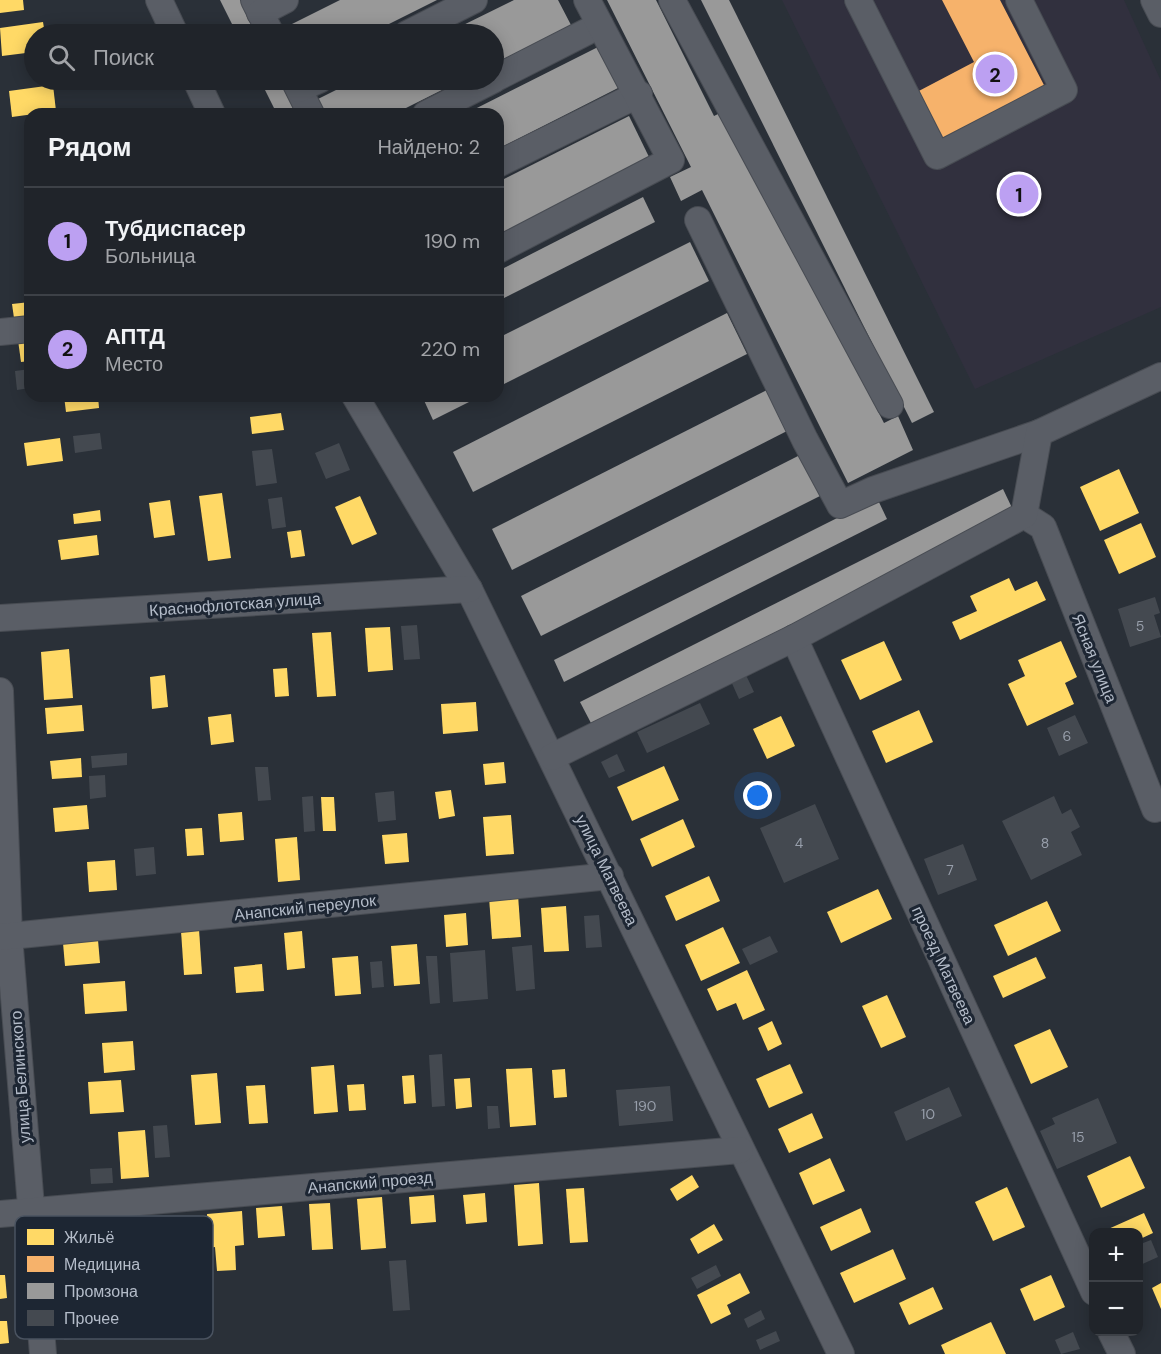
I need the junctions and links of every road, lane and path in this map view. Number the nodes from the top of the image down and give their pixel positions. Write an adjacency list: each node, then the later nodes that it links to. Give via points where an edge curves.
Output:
1 (159, 0): 11 (lane)
2 (285, 0): 10 (lane)
3 (474, 0): 12 (lane)
4 (587, 0): 13 (lane)
5 (672, 0): 29 (lane)
6 (858, 0): 7 (lane, via 937,156 1064,90)
7 (1019, 0)
8 (1154, 0): 9 (lane)
9 (1161, 14)
10 (262, 16)
11 (170, 24)
12 (426, 24)
13 (600, 25): 14 (lane); 18 (lane)
14 (504, 73)
15 (201, 90): 19 (lane)
16 (306, 90): 20 (lane)
17 (472, 90): 21 (lane)
18 (639, 94): 22 (lane); 24 (lane, via 671,160)
19 (209, 108)
20 (310, 108)
21 (437, 108)
22 (504, 161)
23 (698, 220): 30 (lane, via 840,505)
24 (504, 247)
25 (24, 330): 26 (lane)
26 (0, 332)
27 (1161, 376): 30 (lane)
28 (359, 402): 32 (lane, улица Матвеева)
29 (890, 405)
30 (1039, 433): 31 (lane)
31 (1024, 515): 34 (lane); 37 (lane, Ясная улица, via 1043,527)
32 (469, 589): 33 (lane, Краснофлотская улица); 36 (lane, улица Матвеева)
33 (0, 618)
34 (794, 638): 36 (lane); 44 (lane, проезд Матвеева)
35 (0, 691): 39 (lane, улица Белинского)
36 (552, 757): 38 (lane, улица Матвеева)
37 (1155, 809)
38 (610, 876): 39 (lane, Анапский переулок); 40 (lane, улица Матвеева)
39 (5, 937): 41 (lane, улица Белинского)
40 (740, 1149): 41 (lane, Анапский проезд); 48 (lane, улица Матвеева)
41 (31, 1212): 42 (lane, Анапский проезд); 43 (lane, улица Белинского)
42 (0, 1214)
43 (31, 1216)
44 (1089, 1282)
45 (1113, 1336): 49 (lane)
46 (42, 1339): 47 (lane, улица Белинского)
47 (43, 1354)
48 (841, 1354)
49 (1122, 1354)

